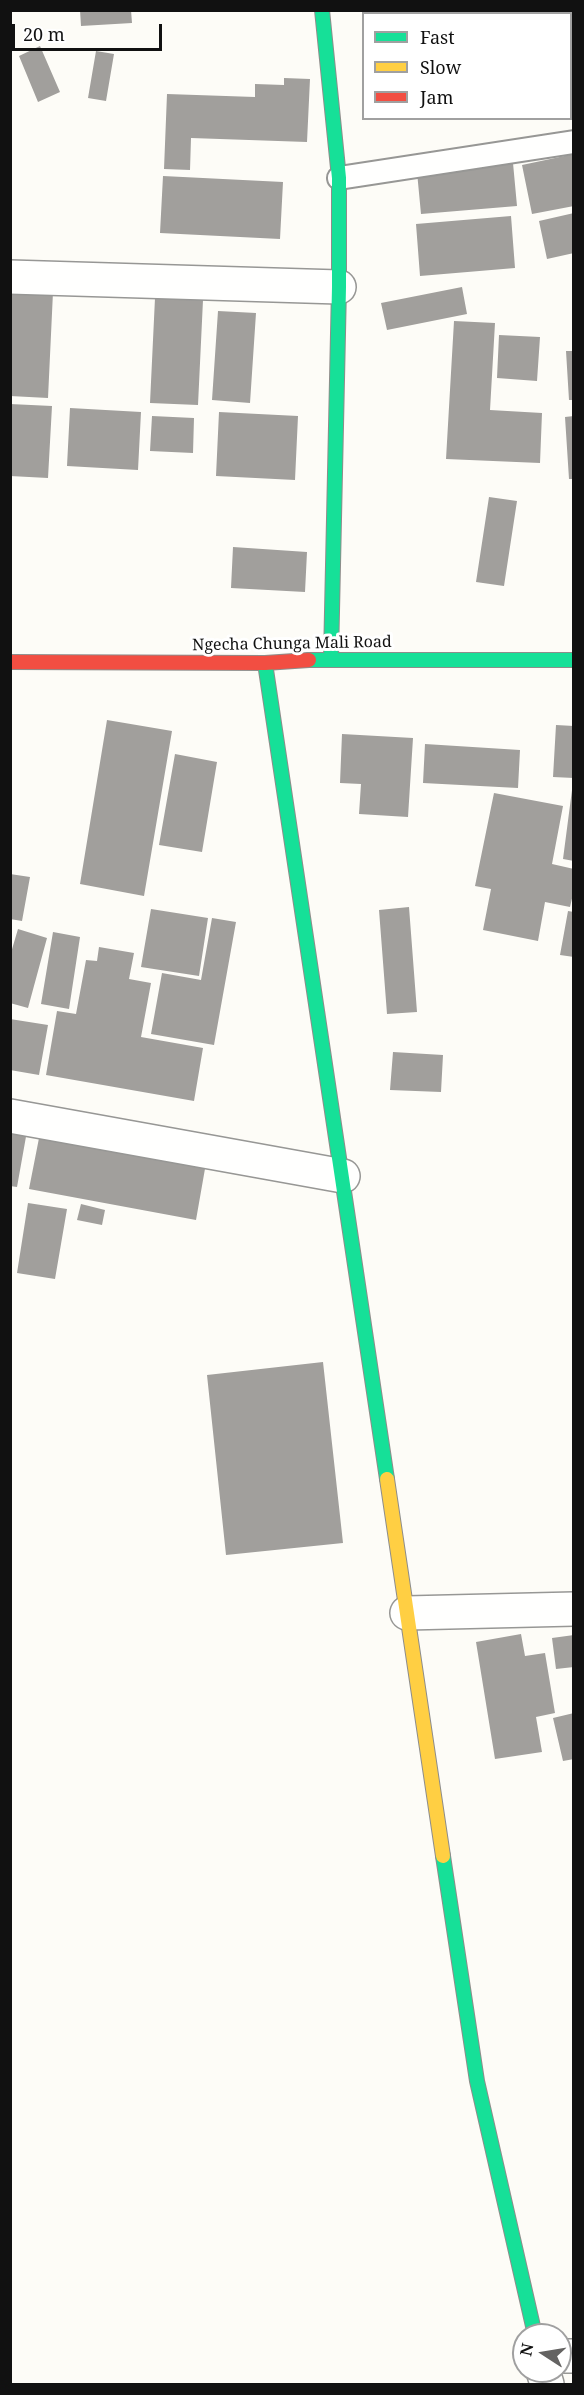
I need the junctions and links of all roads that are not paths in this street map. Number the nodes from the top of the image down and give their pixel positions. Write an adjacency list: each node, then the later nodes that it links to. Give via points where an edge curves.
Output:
1 (322, 10): 3 (street)
2 (573, 142): 3 (lane)
3 (339, 178): 5 (street)
4 (10, 277): 5 (street)
5 (339, 287): 6 (street)
6 (332, 658): 7 (street, Ngecha Chunga Mali Road); 9 (street, Ngecha Chunga Mali Road)
7 (573, 660)
8 (10, 662): 9 (street, Ngecha Chunga Mali Road)
9 (265, 663): 11 (street)
10 (10, 1116): 11 (street)
11 (343, 1176): 13 (street)
12 (573, 1609): 13 (street)
13 (407, 1613): 14 (street, via 477,2081)
14 (532, 2323)

